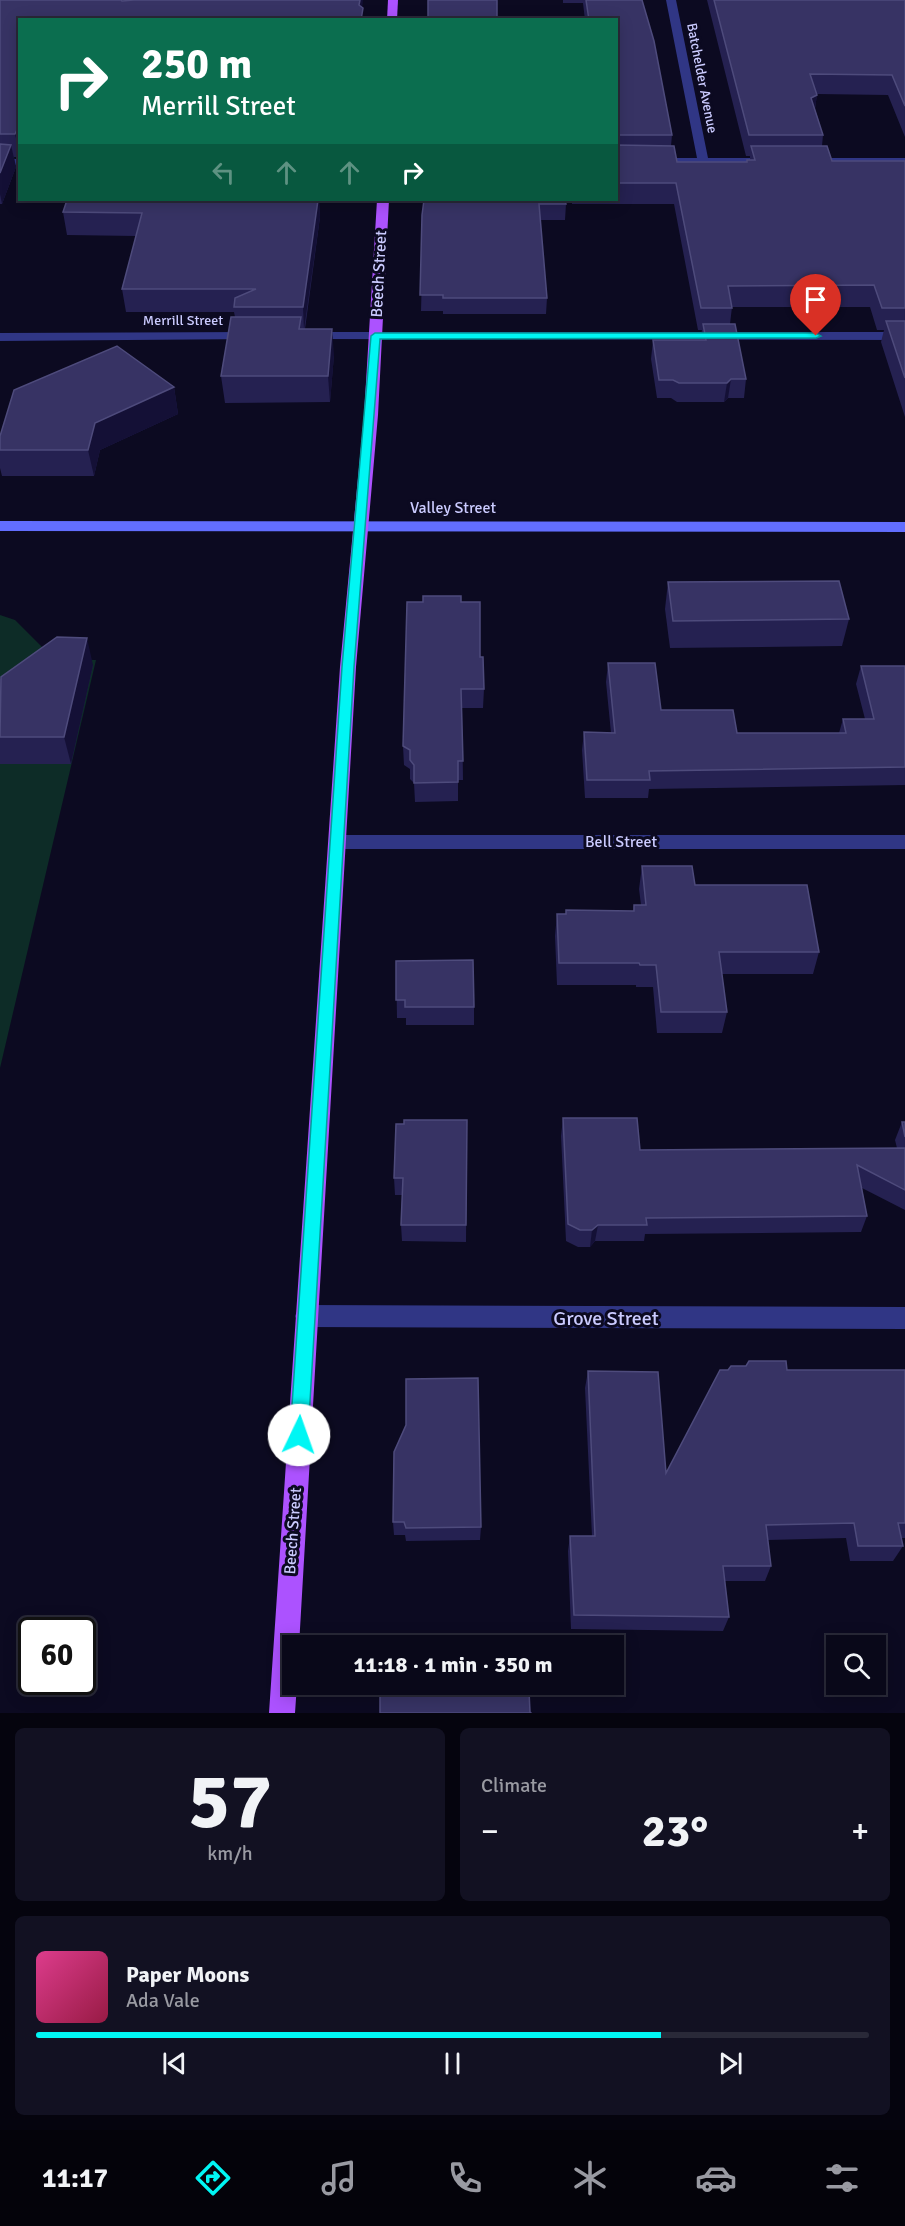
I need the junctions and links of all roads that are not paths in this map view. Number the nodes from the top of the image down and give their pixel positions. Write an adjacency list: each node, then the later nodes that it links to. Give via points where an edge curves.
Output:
1 (393, 0): 3 (main road)
2 (671, 0): 5 (street, Batchelder Avenue)
3 (392, 18)
4 (618, 161): 5 (street)
5 (703, 161): 6 (street)
6 (905, 161)
7 (0, 162): 8 (street)
8 (18, 162)
9 (383, 201): 12 (main road, Beech Street)
10 (270, 336): 14 (street, Merrill Street)
11 (294, 336): 12 (street)
12 (375, 336): 13 (street); 16 (main road, Beech Street)
13 (905, 336)
14 (0, 337)
15 (0, 526): 16 (main road, Valley Street)
16 (360, 527): 17 (main road, Valley Street); 19 (main road, Beech Street)
17 (905, 527)
18 (905, 842): 19 (street, Bell Street)
19 (338, 843): 20 (main road, Beech Street)
20 (306, 1316): 21 (street, Grove Street); 22 (main road, Beech Street)
21 (905, 1318)
22 (282, 1713)

